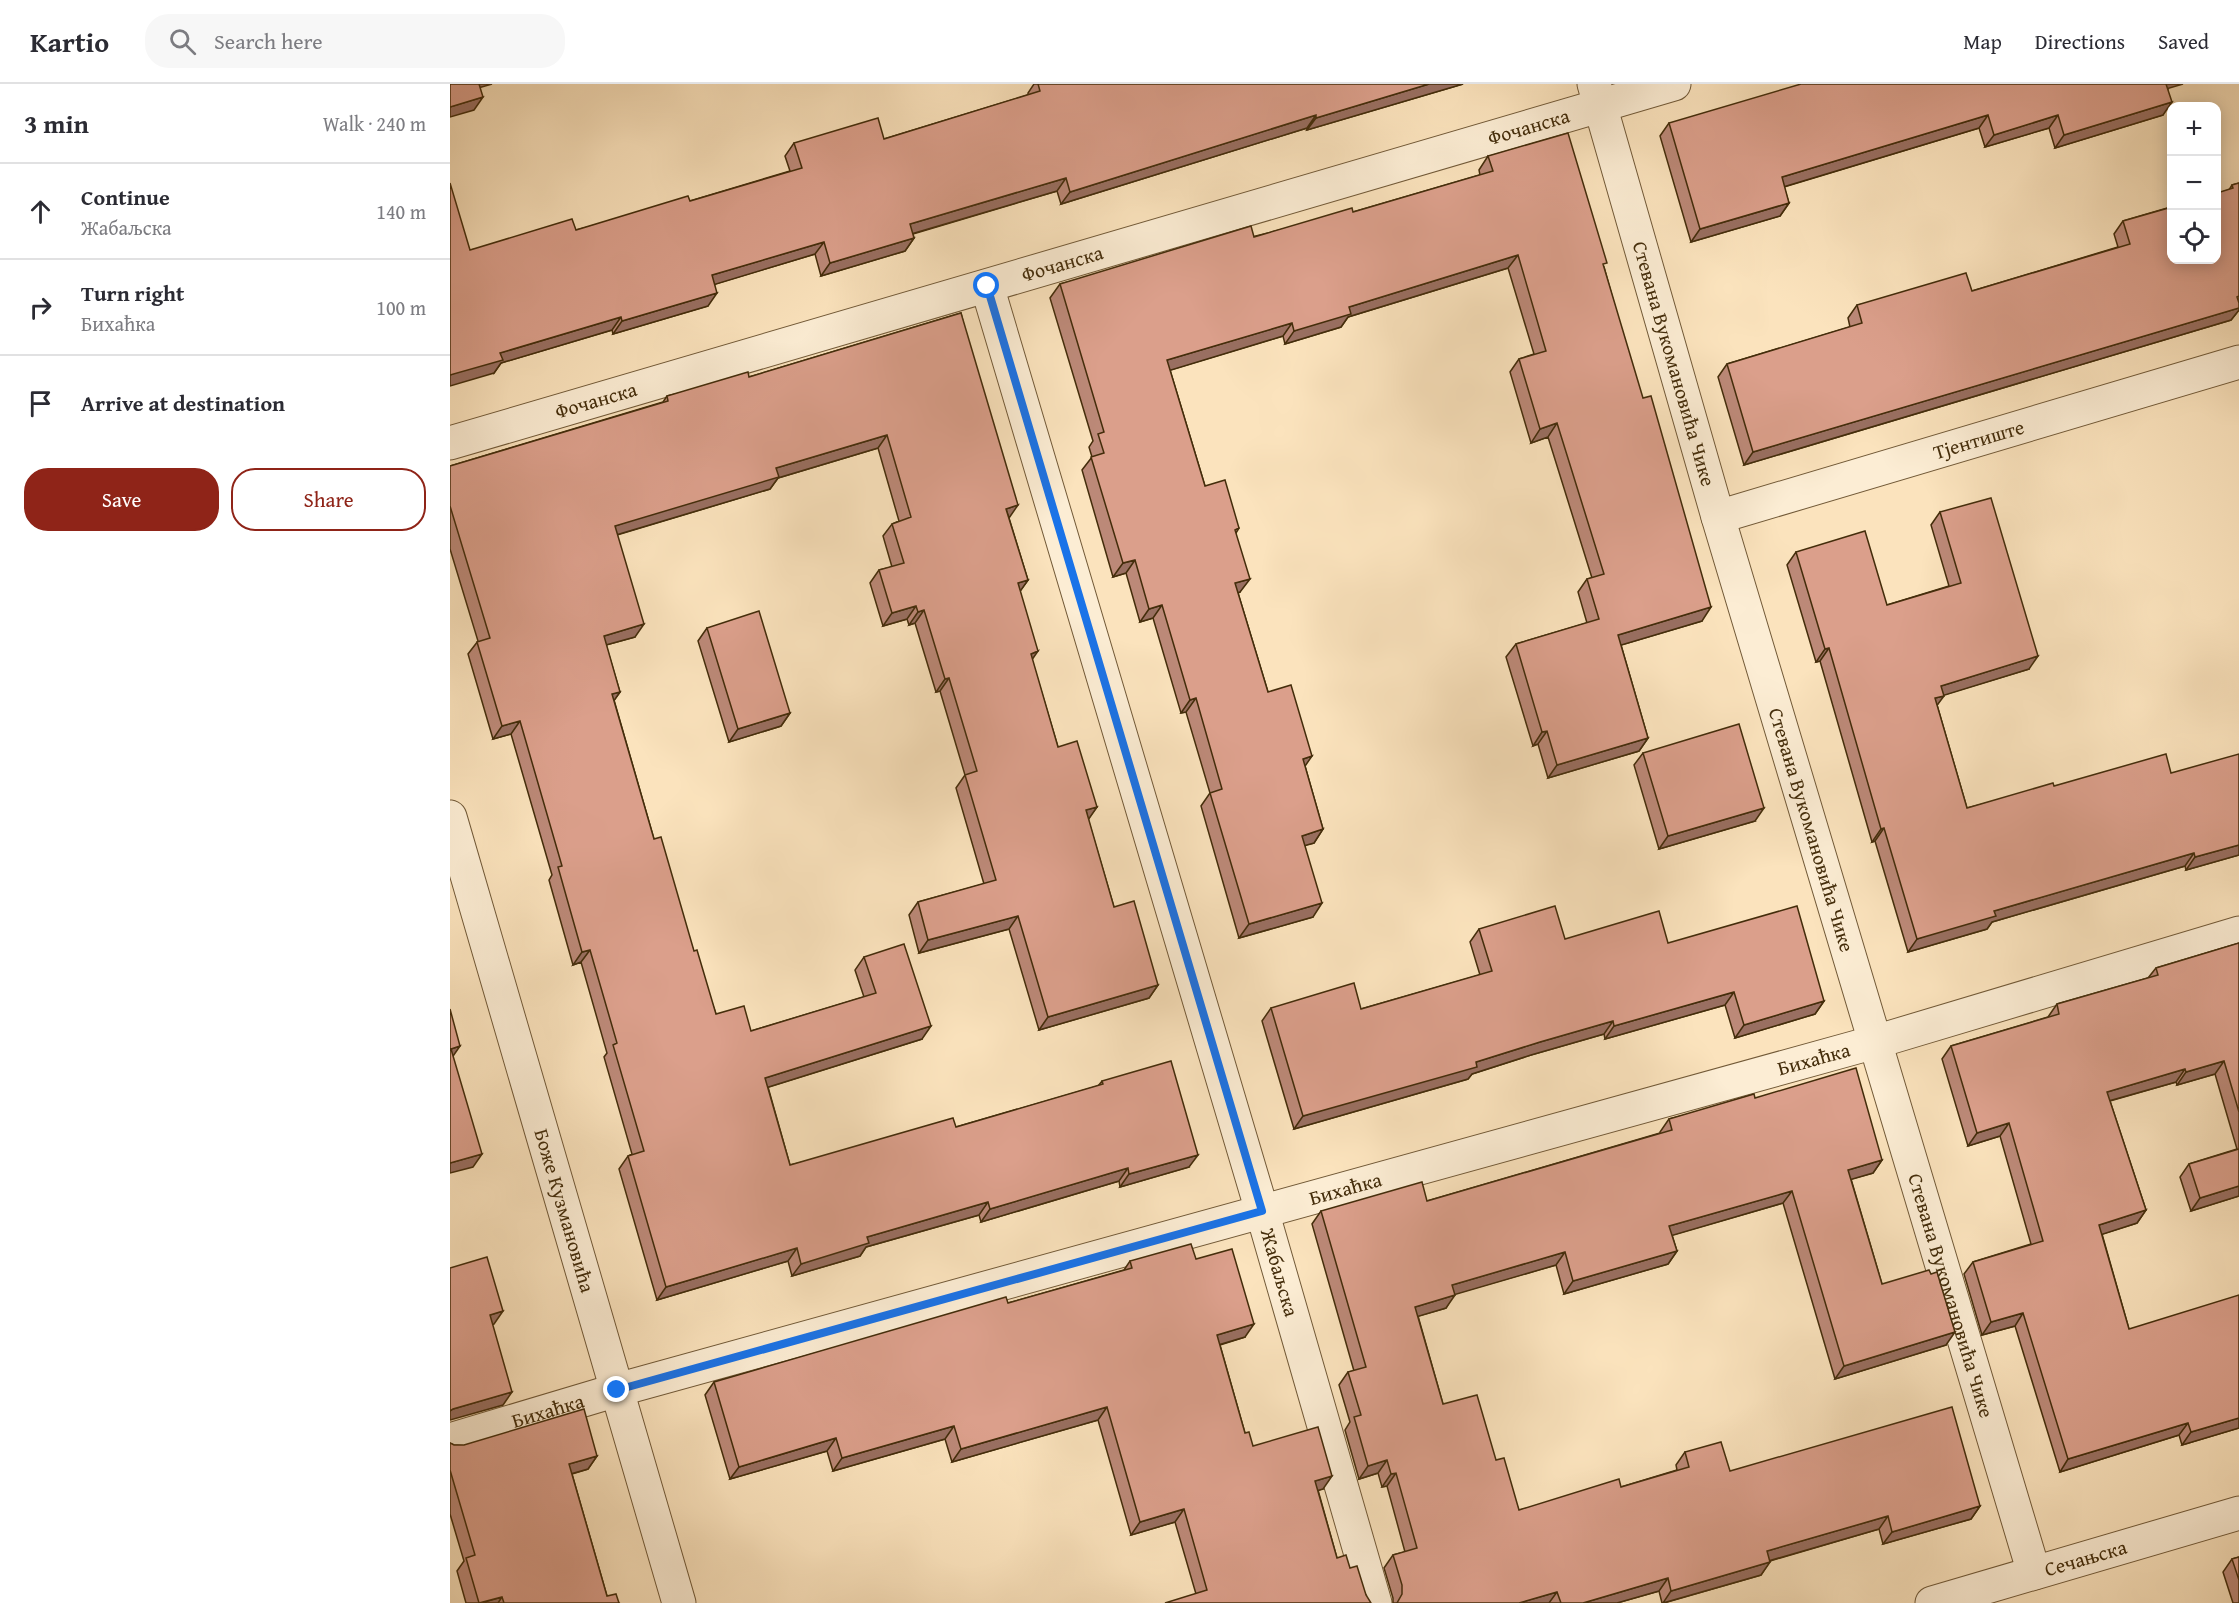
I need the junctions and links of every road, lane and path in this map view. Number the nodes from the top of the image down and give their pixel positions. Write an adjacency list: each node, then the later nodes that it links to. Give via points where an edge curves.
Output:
1 (1674, 84): 2 (street, Фочанска)
2 (1598, 94): 3 (street, Фочанска); 6 (street, Стевана Вукомановића Чике)
3 (987, 286): 5 (street, Фочанска); 10 (street, Жабаљска)
4 (2239, 362): 6 (street, Тјентиште)
5 (450, 443)
6 (1718, 517): 9 (street, Стевана Вукомановића Чике)
7 (450, 817): 11 (street, Боже Кузмановића)
8 (2239, 933): 9 (street, Бихаћка)
9 (1875, 1042): 10 (street, Бихаћка); 14 (street, Стевана Вукомановића Чике)
10 (1262, 1211): 11 (street, Бихаћка); 16 (street, Жабаљска)
11 (617, 1390): 12 (street, Бихаћка); 15 (street, Боже Кузмановића)
12 (450, 1440)
13 (2239, 1513): 14 (street, Сечањска)
14 (2027, 1585): 17 (street, Сечањска)
15 (679, 1603)
16 (1375, 1603)
17 (1932, 1603)

